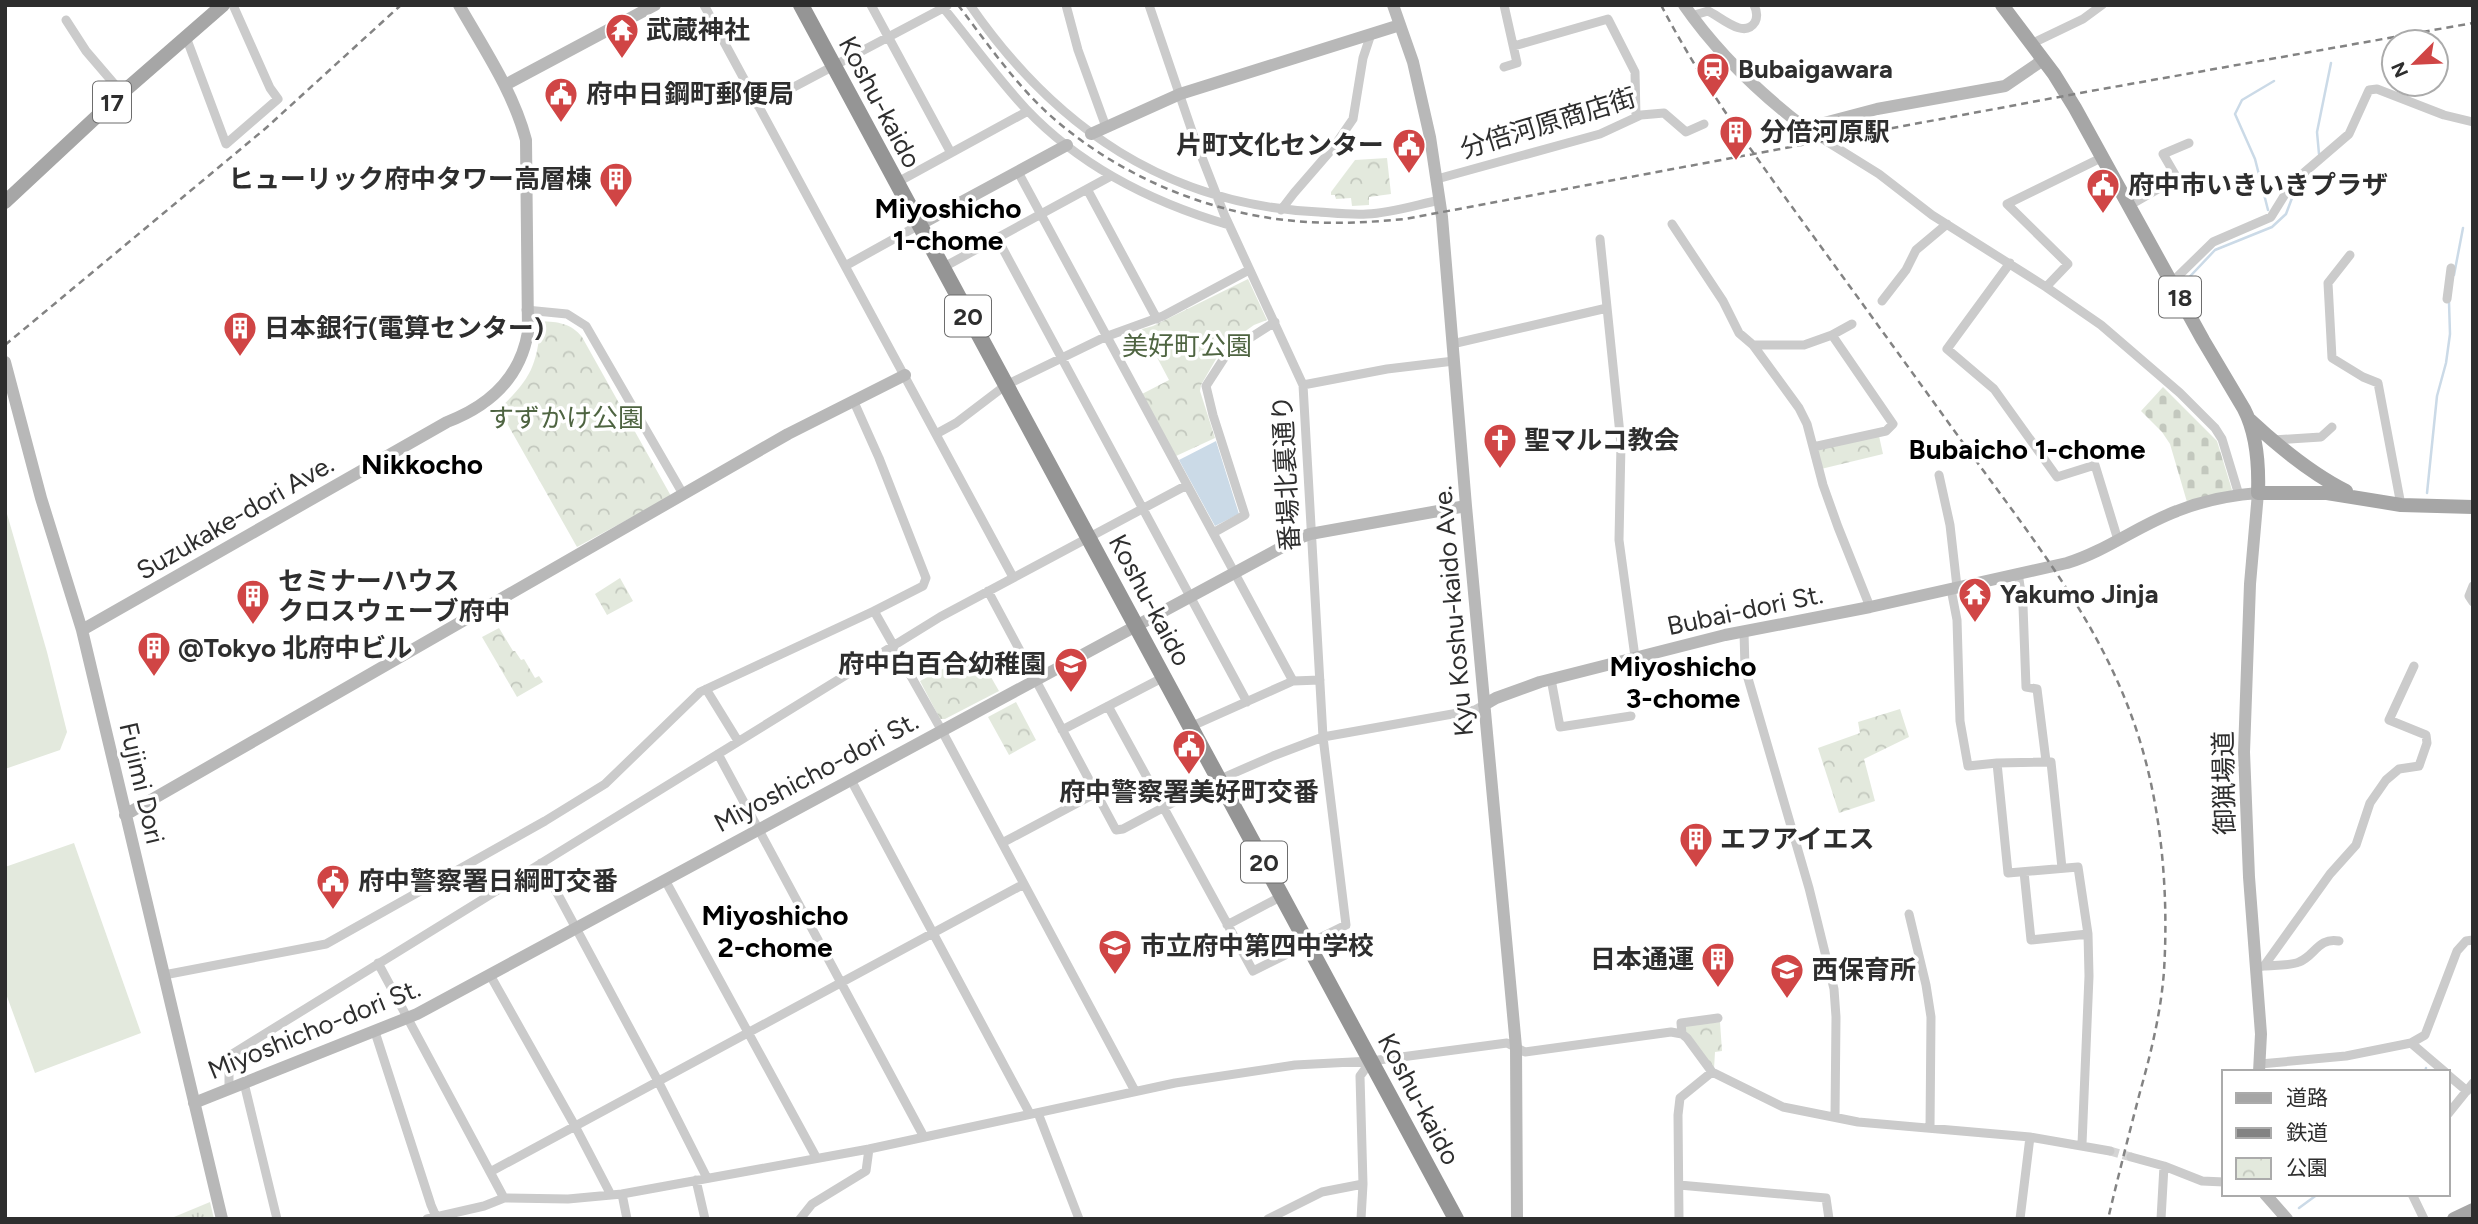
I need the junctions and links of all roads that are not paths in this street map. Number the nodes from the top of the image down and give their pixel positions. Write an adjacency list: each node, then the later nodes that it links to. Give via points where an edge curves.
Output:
1 (223, 5): 22 (main road, 17)
2 (233, 5): 22 (street, via 278,99 226,144)
3 (460, 5): 29 (street, Suzukake-dori Ave.)
4 (655, 5): 29 (street)
5 (704, 5): 32 (street)
6 (801, 5): 27 (highway, Koshu-kaido / 20)
7 (871, 5): 23 (street)
8 (970, 5): 39 (street, via 1024,73)
9 (1066, 5): 37 (street)
10 (1149, 5): 31 (street, 番場北裏通り)
11 (1393, 5): 20 (street, Kyu Koshu-kaido Ave.)
12 (1504, 5): 25 (street)
13 (1754, 5): 18 (street, via 1757,19 1747,29 1733,26)
14 (2002, 5): 24 (main road, 18)
15 (2102, 5): 24 (street)
16 (945, 6): 23 (street); 33 (street)
17 (1687, 10): 18 (street); 38 (street, via 1742,75)
18 (1715, 10)
19 (66, 20): 30 (street)
20 (1400, 25): 21 (street); 46 (street, Kyu Koshu-kaido Ave., via 1413,62)
21 (1371, 34): 31 (street); 53 (street, via 1353,119)
22 (186, 37): 30 (main road, 17)
23 (888, 37): 27 (street); 42 (street)
24 (2031, 44): 26 (main road, 18)
25 (1514, 46): 28 (street, via 1517,63); 34 (street, via 1608,19 1635,72)
26 (2043, 60): 38 (street, via 2005,86 1877,109); 43 (main road, 18)
27 (833, 66): 32 (street); 47 (highway, Koshu-kaido / 20)
28 (1504, 67)
29 (505, 85): 72 (street, Suzukake-dori Ave., via 521,121 528,158)
30 (122, 93): 51 (main road, 17)
31 (1180, 94): 37 (street); 49 (street, 番場北裏通り)
32 (758, 106): 63 (street)
33 (1028, 111): 41 (street); 42 (street)
34 (1636, 117): 36 (street, 分倍河原商店街, via 1664,113 1686,132); 46 (street, 分倍河原商店街, via 1600,134)
35 (2473, 122): 67 (street, via 2369,90 2349,134 2292,183 2272,217 2213,242)
36 (1704, 124)
37 (1106, 127): 39 (street)
38 (1805, 128): 56 (street)
39 (1091, 134): 49 (street, via 1153,172)
40 (2189, 143): 52 (street, via 2163,154 2177,178)
41 (1067, 145): 44 (street); 45 (street)
42 (951, 153): 47 (street)
43 (2104, 156): 52 (main road, 18); 68 (street, via 2007,204 2068,264)
44 (1018, 172): 54 (street); 57 (street)
45 (1111, 176): 48 (street); 58 (street, via 1185,211)
46 (1437, 179): 50 (street, Kyu Koshu-kaido Ave.)
47 (896, 183): 57 (highway, Koshu-kaido / 20)
48 (1087, 189): 54 (street); 73 (street)
49 (1218, 197): 53 (street); 58 (street, 番場北裏通り)
50 (1440, 200): 53 (street, via 1368,215); 78 (street, Kyu Koshu-kaido Ave.)
51 (5, 202)
52 (2130, 205): 67 (main road, 18)
53 (1281, 210)
54 (1041, 214): 59 (street); 77 (street)
55 (1672, 224): 79 (street, via 1739,333)
56 (1947, 224): 62 (street); 70 (street, via 1916,250)
57 (919, 225): 63 (street); 64 (highway, Koshu-kaido / 20)
58 (1229, 225): 66 (street, 番場北裏通り)
59 (998, 238): 64 (street); 80 (street)
60 (1600, 239): 71 (street)
61 (2350, 255): 98 (street, via 2328,283 2332,358 2378,383)
62 (2010, 263): 68 (street); 105 (street, via 1947,349 1994,389 2057,477 2095,465)
63 (845, 266): 83 (street)
64 (942, 268): 84 (highway, Koshu-kaido / 20)
65 (2451, 268): 69 (street)
66 (1249, 270): 73 (street); 74 (street, 番場北裏通り)
67 (2172, 282): 87 (main road, 18)
68 (2046, 287): 96 (street, via 2101,325 2200,411 2222,439)
69 (2447, 299)
70 (1882, 301)
71 (1607, 308): 78 (street); 120 (street, via 1620,444 1619,540)
72 (526, 310): 95 (street, via 567,314 586,326); 117 (street, Suzukake-dori Ave., via 526,341 520,360 486,403)
73 (1157, 319): 77 (street)
74 (1275, 322): 85 (street, 番場北裏通り); 102 (street, via 1228,352 1206,386 1245,515)
75 (1852, 324): 76 (street)
76 (1832, 335): 79 (street, via 1804,345); 91 (street, via 1894,424 1886,430)
77 (1105, 337): 80 (street); 93 (street)
78 (1452, 344): 81 (street, Kyu Koshu-kaido Ave.)
79 (1753, 345): 91 (street, via 1799,408)
80 (1061, 357): 84 (street); 101 (street)
81 (1454, 361): 85 (street); 99 (street, Kyu Koshu-kaido Ave.)
82 (5, 362): 117 (street, Fujimi Dori)
83 (905, 375): 86 (street); 89 (street)
84 (1006, 385): 89 (street); 104 (highway, Koshu-kaido / 20)
85 (1303, 386): 103 (street, 番場北裏通り)
86 (854, 402): 95 (street); 115 (street, via 926,578 919,589)
87 (2249, 419): 90 (main road, 18); 94 (main road, 18, via 2258,462)
88 (2332, 427): 90 (street, via 2321,437)
89 (936, 434): 108 (street)
90 (2271, 440): 97 (main road, 18)
91 (1813, 447): 114 (street, via 1836,523)
92 (1939, 475): 110 (street, via 1950,525)
93 (1186, 485): 101 (street); 102 (street)
94 (2258, 493): 96 (street, Bubai-dori St.); 97 (main road, 18); 162 (street, 御猟場道, via 2244,752 2249,877)
95 (683, 494): 144 (street)
96 (2239, 495): 105 (street, Bubai-dori St., via 2176,511)
97 (2354, 496): 98 (main road, 18)
98 (2401, 505): 100 (main road, 18)
99 (1465, 506): 103 (street, Miyoshicho-dori St.); 129 (street, Kyu Koshu-kaido Ave.)
100 (2473, 507)
101 (1142, 508): 104 (street); 112 (street)
102 (1213, 533): 106 (street)
103 (1310, 534): 106 (street, Miyoshicho-dori St.); 125 (street, 番場北裏通り)
104 (1088, 537): 108 (street); 116 (highway, Koshu-kaido / 20)
105 (2118, 540): 107 (street, Bubai-dori St., via 2077,560)
106 (1234, 573): 112 (street, Miyoshicho-dori St.); 126 (street)
107 (2018, 573): 110 (street, Bubai-dori St.); 138 (street, via 2026,687 2037,689)
108 (1013, 577): 111 (street)
109 (2473, 586): 113 (street, via 2469,596)
110 (1954, 588): 114 (street, Bubai-dori St.); 139 (street, via 1960,721 1968,766)
111 (988, 591): 119 (street); 124 (street)
112 (1190, 596): 116 (street, Miyoshicho-dori St.); 128 (street)
113 (2473, 602)
114 (1870, 607): 118 (street, Bubai-dori St.)
115 (874, 611): 119 (street); 127 (street)
116 (1136, 626): 122 (highway, Koshu-kaido / 20); 124 (street, Miyoshicho-dori St.)
117 (82, 630): 144 (street, Fujimi Dori)
118 (1744, 632): 120 (street, Bubai-dori St.); 186 (street, via 1745,668 1834,989)
119 (895, 645): 134 (street); 136 (street)
120 (1635, 657): 123 (street, Bubai-dori St.)
121 (2414, 666): 162 (street, via 2389,720 2426,735 2419,766 2399,769 2386,780 2370,803 2356,845)
122 (1164, 677): 130 (street); 132 (highway, Koshu-kaido / 20)
123 (1551, 679): 129 (street, Bubai-dori St.); 131 (street, via 1560,727)
124 (1035, 680): 133 (street); 134 (street, Miyoshicho-dori St.)
125 (1320, 680): 126 (street); 135 (street, 番場北裏通り)
126 (1293, 681): 128 (street)
127 (706, 689): 136 (street); 163 (street, via 605,784 326,944)
128 (1247, 702): 132 (street)
129 (1484, 705): 135 (street, Bubai-dori St.); 172 (street, Kyu Koshu-kaido Ave.)
130 (1108, 706): 133 (street); 143 (street)
131 (1631, 716)
132 (1190, 727): 141 (highway, Koshu-kaido / 20)
133 (1062, 730): 142 (street)
134 (942, 731): 140 (street, Miyoshicho-dori St.); 146 (street)
135 (1323, 737): 141 (street, Bubai-dori St.); 160 (street, 番場北裏通り, via 1346,925)
136 (738, 741): 137 (street)
137 (718, 754): 145 (street); 147 (street)
138 (2046, 761): 139 (street); 148 (street, via 2051,762)
139 (1997, 763): 149 (street, via 2007,873)
140 (851, 780): 145 (street, Miyoshicho-dori St.); 156 (street)
141 (1219, 780): 143 (street, Bubai-dori St.); 152 (highway, Koshu-kaido / 20)
142 (1096, 793): 143 (street, Bubai-dori St., via 1116,830); 146 (street)
143 (1163, 808): 154 (street)
144 (125, 815): 163 (street, Fujimi Dori)
145 (758, 830): 150 (street, Miyoshicho-dori St.); 165 (street)
146 (1002, 842): 151 (street)
147 (541, 863): 155 (street); 161 (street)
148 (2062, 868): 149 (street); 157 (street, via 2078,867)
149 (2024, 872): 157 (street, via 2031,940)
150 (665, 880): 155 (street, Miyoshicho-dori St.); 169 (street)
151 (1024, 884): 156 (street); 182 (street)
152 (1282, 896): 154 (street); 160 (highway, Koshu-kaido / 20)
153 (1909, 914): 188 (street, via 1931,1017)
154 (1227, 925): 160 (street, via 1252,971)
155 (576, 928): 164 (street, Miyoshicho-dori St.); 178 (street)
156 (933, 933): 165 (street); 185 (street)
157 (2088, 934): 191 (street)
158 (2473, 940): 171 (street, via 2457,951 2425,1035)
159 (2339, 941): 162 (street, via 2321,943 2300,962)
160 (1309, 945): 173 (highway, Koshu-kaido / 20)
161 (378, 963): 166 (street); 181 (street, via 229,1056)
162 (2260, 966): 174 (street, 御猟場道)
163 (164, 975): 183 (street, Fujimi Dori)
164 (490, 975): 166 (street, Miyoshicho-dori St.); 187 (street)
165 (841, 983): 169 (street); 189 (street)
166 (407, 1018): 168 (street, Miyoshicho-dori St.); 197 (street)
167 (1718, 1018): 170 (street, via 1681,1023)
168 (375, 1032): 179 (street, Miyoshicho-dori St.); 209 (street)
169 (748, 1033): 178 (street); 194 (street)
170 (1682, 1034): 172 (street, via 1525,1052); 176 (street)
171 (2411, 1043): 174 (street); 175 (street)
172 (1516, 1047): 173 (street, via 1507,1043); 219 (street, Kyu Koshu-kaido Ave.)
173 (1371, 1061): 182 (street, via 1295,1065); 201 (street, via 1360,1076); 218 (highway, Koshu-kaido / 20)
174 (2260, 1068)
175 (2442, 1070)
176 (1712, 1072): 186 (street, via 1783,1107); 202 (street, via 1680,1098)
177 (2450, 1075): 180 (street)
178 (658, 1081): 187 (street); 198 (street)
179 (244, 1083): 181 (street, Miyoshicho-dori St.); 211 (street)
180 (2470, 1087): 184 (street)
181 (229, 1089): 183 (street, Miyoshicho-dori St.)
182 (1135, 1091): 185 (street)
183 (194, 1103): 210 (street, Fujimi Dori)
184 (2450, 1112)
185 (1034, 1113): 189 (street); 215 (street)
186 (1835, 1117): 188 (street)
187 (575, 1126): 197 (street); 204 (street)
188 (1930, 1128): 190 (street)
189 (923, 1137): 192 (street)
190 (2030, 1137): 191 (street); 222 (street)
191 (2082, 1144): 193 (street)
192 (869, 1149): 194 (street); 214 (street, via 866,1171 812,1204)
193 (2110, 1151)
194 (816, 1157): 198 (street)
195 (2131, 1157): 196 (street)
196 (2164, 1166): 200 (street, via 2202,1181); 223 (street)
197 (490, 1172): 207 (street)
198 (708, 1178): 199 (street)
199 (696, 1180): 203 (street); 213 (street)
200 (2222, 1182)
201 (1363, 1184): 216 (street, via 1322,1192); 217 (street)
202 (1679, 1185): 220 (street); 221 (street, via 1826,1198)
203 (622, 1194): 204 (street); 212 (street)
204 (611, 1195): 207 (street)
205 (2267, 1196): 224 (street)
206 (2413, 1196): 225 (street)
207 (503, 1198): 209 (street)
208 (2473, 1210): 226 (main road)
209 (433, 1218)
210 (222, 1219)
211 (276, 1219)
212 (627, 1219)
213 (705, 1219)
214 (800, 1219)
215 (1079, 1219)
216 (1268, 1219)
217 (1361, 1219)
218 (1456, 1219)
219 (1517, 1219)
220 (1679, 1219)
221 (1829, 1219)
222 (2020, 1219)
223 (2161, 1219)
224 (2287, 1219)
225 (2424, 1219)
226 (2455, 1219)

